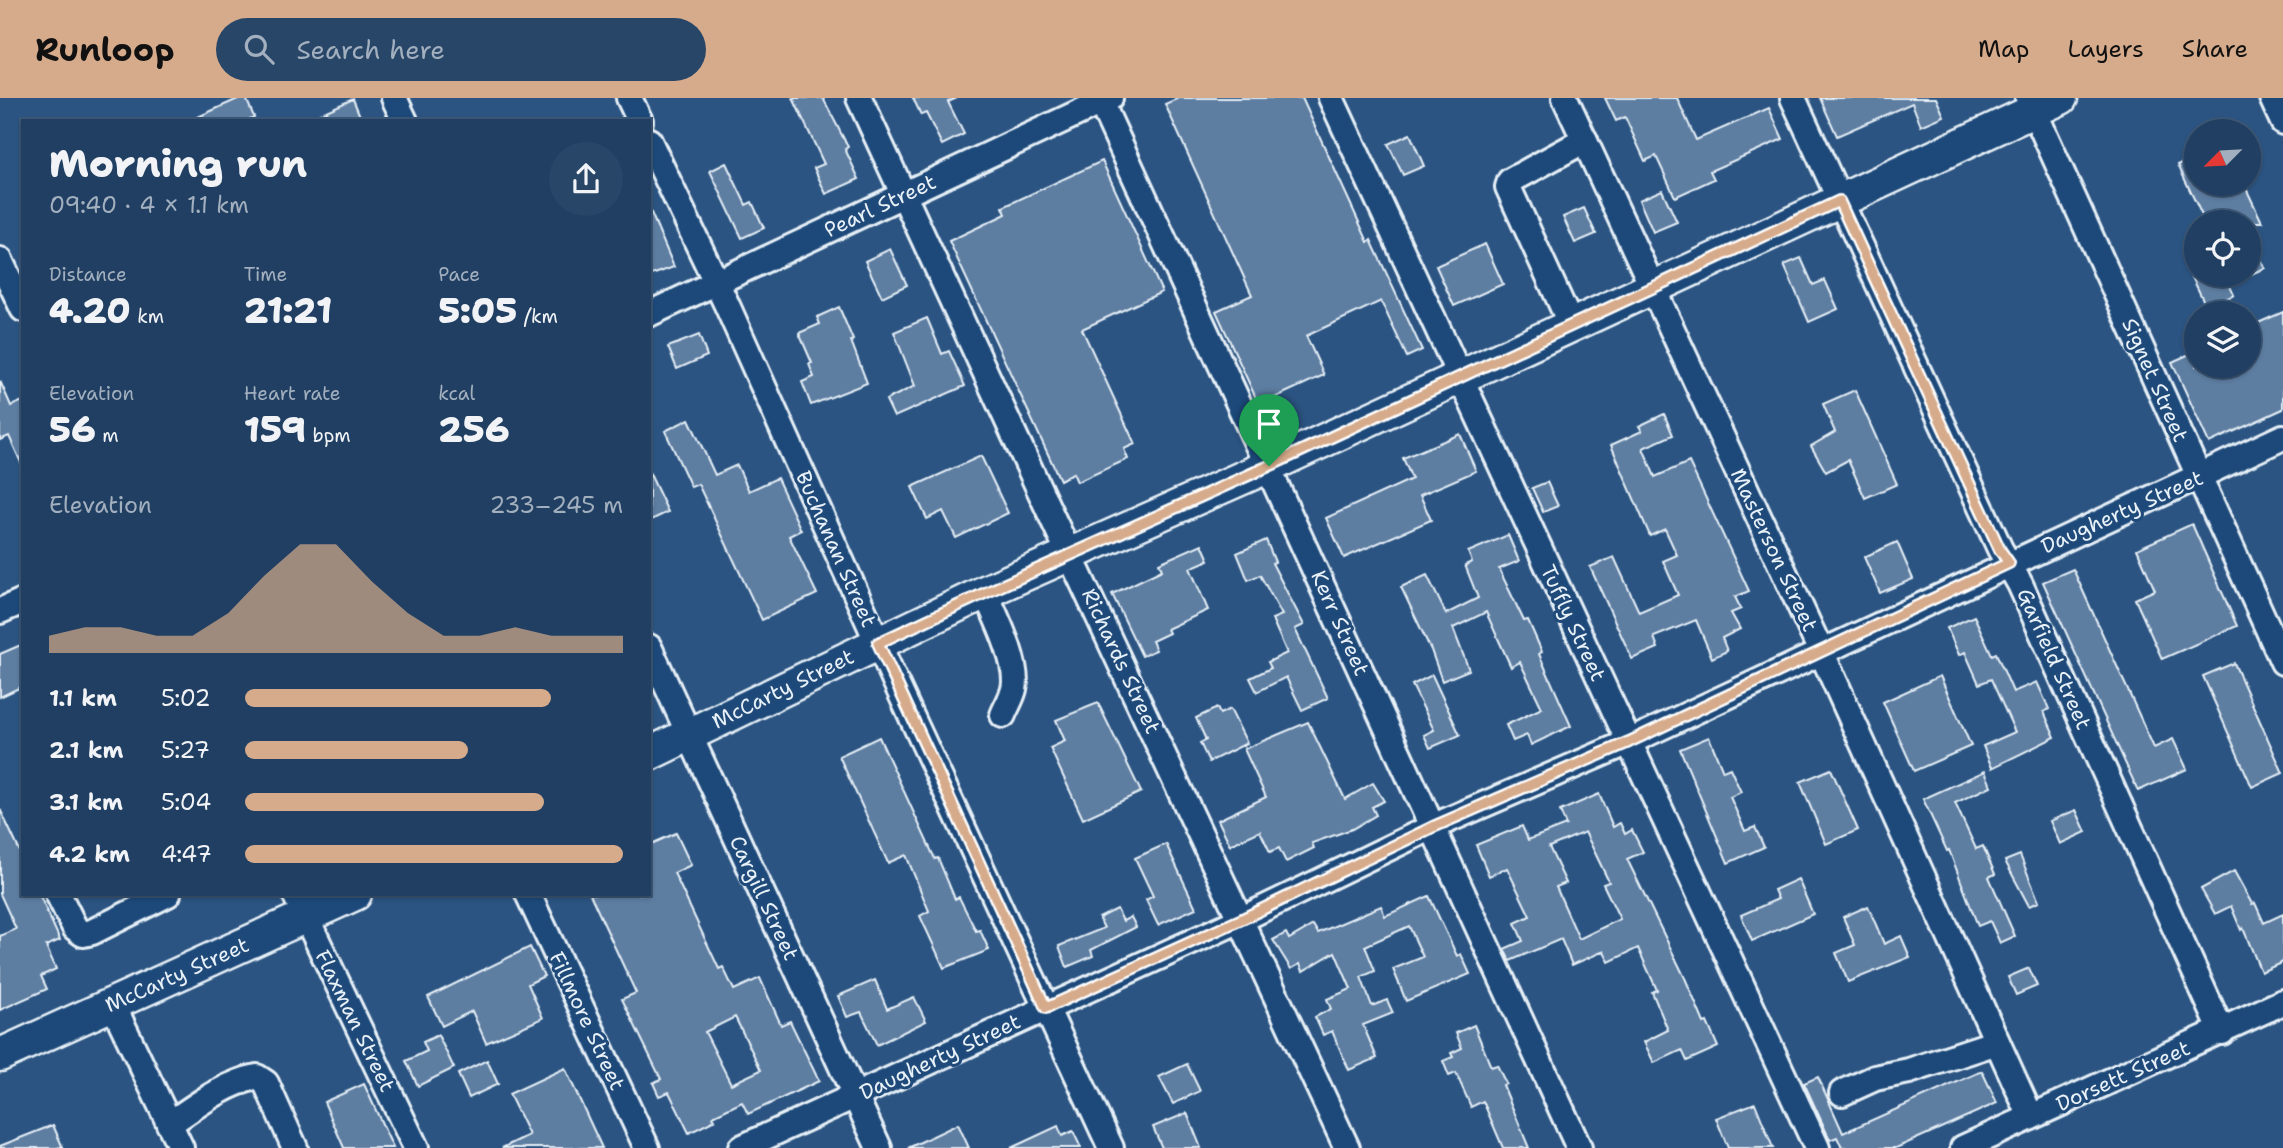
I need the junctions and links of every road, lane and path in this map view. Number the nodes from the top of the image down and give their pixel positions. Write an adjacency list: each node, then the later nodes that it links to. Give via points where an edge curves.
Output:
1 (394, 98): 10 (street)
2 (629, 98): 11 (street)
3 (859, 98): 15 (street, Richards Street)
4 (1331, 98): 23 (street, Tuffly Street)
5 (1565, 98): 13 (street, Masterson Street)
6 (1793, 98): 16 (street, Garfield Street)
7 (2272, 98): 12 (street)
8 (1103, 99): 15 (street, Pearl Street); 25 (street, Kerr Street)
9 (2041, 102): 16 (main road, McCarty Street); 26 (street, Signet Street)
10 (404, 119)
11 (639, 119)
12 (2283, 122)
13 (1585, 140): 19 (street, Masterson Street); 22 (street, via 1510,181 1508,187)
14 (651, 145): 18 (street, Buchanan Street)
15 (904, 194): 18 (street, Pearl Street); 27 (street, Richards Street)
16 (1839, 201): 19 (main road, McCarty Street); 28 (street, Garfield Street)
17 (0, 260): 20 (street)
18 (717, 283): 21 (street, Pearl Street); 32 (street, Buchanan Street)
19 (1652, 287): 22 (main road, McCarty Street); 34 (street, Masterson Street)
20 (21, 306)
21 (651, 313)
22 (1571, 325): 23 (main road, McCarty Street)
23 (1460, 377): 25 (main road, McCarty Street); 38 (street, Tuffly Street)
24 (2283, 438): 26 (street, Daugherty Street)
25 (1269, 466): 27 (main road, McCarty Street); 40 (street, Kerr Street)
26 (2199, 477): 28 (street, Daugherty Street); 35 (street, Signet Street)
27 (1070, 555): 29 (main road, McCarty Street); 46 (street, Richards Street)
28 (2009, 563): 34 (street, Daugherty Street); 50 (street, Garfield Street)
29 (985, 593): 32 (main road, McCarty Street); 36 (street, via 1003,632 1013,672 1015,687)
30 (21, 602): 31 (street)
31 (0, 611)
32 (878, 643): 37 (main road, McCarty Street); 49 (street, Buchanan Street)
33 (651, 651): 37 (street, Cargill Street)
34 (1821, 652): 38 (street, Daugherty Street); 51 (street, Masterson Street)
35 (2283, 662)
36 (1003, 715)
37 (690, 734): 39 (main road, McCarty Street); 54 (street, Cargill Street)
38 (1629, 742): 40 (street, Daugherty Street); 66 (street, Tuffly Street)
39 (651, 753)
40 (1433, 827): 46 (street, Daugherty Street); 65 (street, Kerr Street)
41 (59, 896): 42 (street, via 75,928 83,934)
42 (164, 896)
43 (346, 896): 45 (main road, McCarty Street)
44 (529, 896): 60 (street, Fillmore Street)
45 (300, 906): 48 (main road, McCarty Street); 59 (street, Flaxman Street)
46 (1242, 919): 49 (street, Daugherty Street); 64 (street, Richards Street)
47 (2283, 1002): 50 (street, Dorsett Street)
48 (112, 1003): 52 (main road, McCarty Street); 56 (street)
49 (1046, 1008): 54 (street, Daugherty Street); 63 (street, Buchanan Street)
50 (2222, 1032): 55 (street, Dorsett Street)
51 (1997, 1042): 53 (street, via 1875,1078); 55 (street, Masterson Street)
52 (0, 1055)
53 (1842, 1093)
54 (855, 1097): 61 (street, Daugherty Street); 62 (street, Cargill Street)
55 (2031, 1117): 67 (street, Dorsett Street)
56 (169, 1124): 57 (street); 58 (street, via 219,1092 257,1077 266,1083)
57 (181, 1148)
58 (295, 1148)
59 (416, 1148)
60 (647, 1148)
61 (741, 1148)
62 (879, 1148)
63 (1111, 1148)
64 (1347, 1148)
65 (1579, 1148)
66 (1817, 1148)
67 (1963, 1148)

